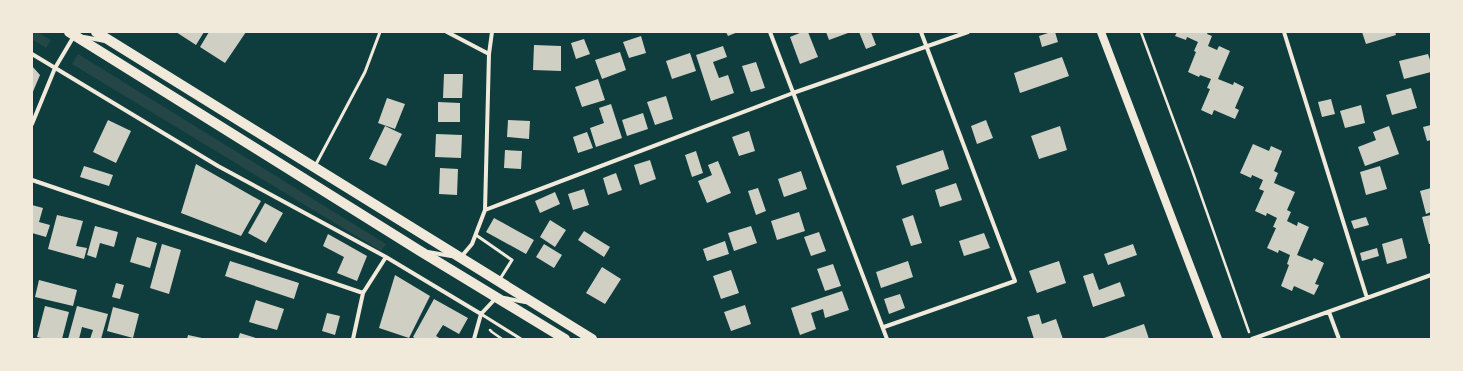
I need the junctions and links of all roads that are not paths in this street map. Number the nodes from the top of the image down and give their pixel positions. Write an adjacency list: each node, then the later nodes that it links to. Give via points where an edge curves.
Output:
1 (96, 32): 11 (main road)
2 (380, 32): 18 (lane, via 365,72)
3 (447, 32): 14 (street)
4 (492, 32): 14 (street)
5 (770, 32): 16 (street)
6 (920, 32): 12 (street)
7 (968, 32): 12 (street)
8 (1101, 32): 40 (main road)
9 (1284, 32): 29 (street)
10 (72, 34): 11 (street); 15 (street); 22 (main road)
11 (113, 43): 18 (main road)
12 (926, 47): 16 (street); 33 (street, via 1015,281)
13 (32, 54): 15 (street)
14 (489, 54): 20 (street)
15 (55, 68): 17 (street); 23 (street, via 218,166)
16 (793, 93): 20 (street); 33 (street)
17 (32, 124)
18 (314, 167): 24 (main road)
19 (32, 180): 27 (street)
20 (485, 210): 21 (street)
21 (476, 235): 24 (street); 26 (lane, via 512,260)
22 (420, 251): 24 (street); 28 (main road)
23 (386, 257): 27 (street); 32 (street)
24 (461, 257): 26 (main road)
25 (1431, 275): 29 (street)
26 (499, 281): 30 (main road)
27 (363, 294): 34 (street)
28 (497, 297): 30 (street); 32 (street); 37 (main road)
29 (1367, 298): 31 (street)
30 (535, 303): 38 (main road)
31 (1329, 312): 41 (street); 42 (street)
32 (481, 314): 35 (street); 36 (lane)
33 (884, 327): 39 (street)
34 (353, 339)
35 (474, 339)
36 (520, 339)
37 (565, 339)
38 (592, 339)
39 (887, 339)
40 (1218, 339)
41 (1252, 339)
42 (1339, 339)

